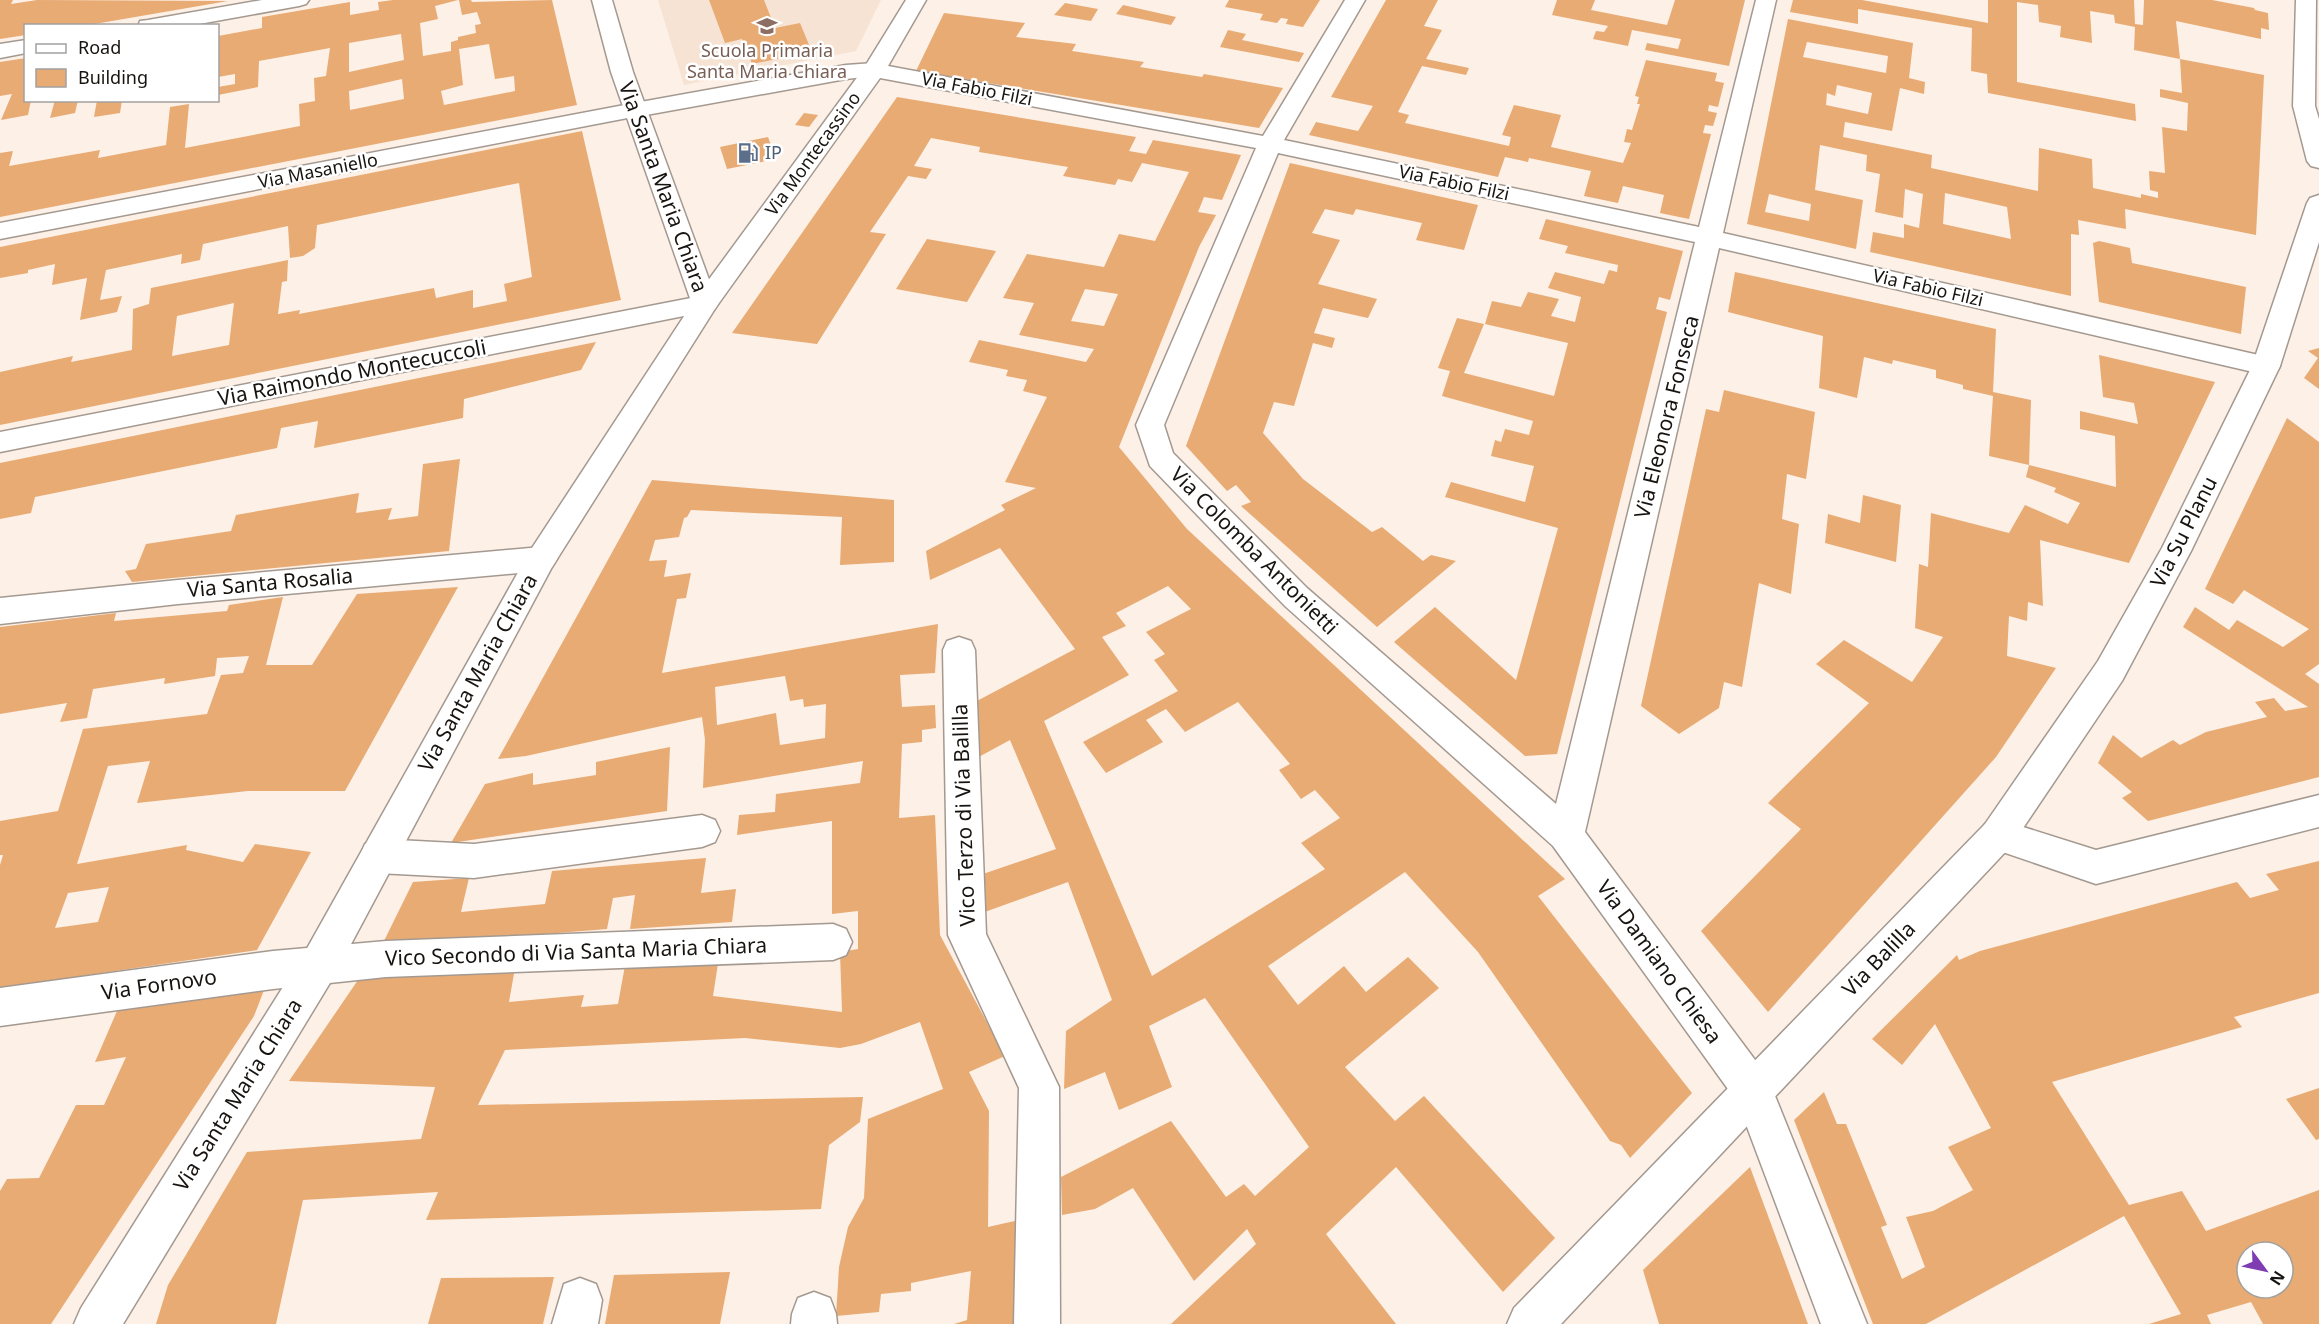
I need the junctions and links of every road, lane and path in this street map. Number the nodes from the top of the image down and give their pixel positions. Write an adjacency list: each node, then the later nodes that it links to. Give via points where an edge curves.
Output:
1 (299, 0): 7 (street)
2 (602, 0): 11 (street, Via Santa Maria Chiara)
3 (916, 0): 10 (street, Via Montecassino)
4 (1355, 0): 12 (street, Via Colomba Antonietti)
5 (1766, 0): 16 (street, Via Eleonora Fonseca)
6 (2306, 0): 13 (street, via 2304,106)
7 (160, 24)
8 (24, 46): 9 (street)
9 (0, 51)
10 (874, 70): 11 (street, Via Fabio Filzi); 12 (street, Via Fabio Filzi); 17 (street, Via Montecassino)
11 (635, 110): 15 (street, Via Masaniello); 17 (street, Via Santa Maria Chiara)
12 (1270, 144): 16 (street, Via Fabio Filzi); 25 (street, Via Colomba Antonietti, via 1150,425 1160,458 1296,597)
13 (2319, 161)
14 (2319, 203): 18 (street, Via Su Planu)
15 (0, 231)
16 (1710, 237): 18 (street, Via Fabio Filzi); 25 (street, Via Eleonora Fonseca)
17 (705, 304): 19 (street, Via Raimondo Montecuccoli); 20 (street, Via Santa Maria Chiara)
18 (2266, 366): 26 (street, Via Su Planu, via 2176,551 2110,671)
19 (0, 442)
20 (541, 559): 21 (street, Via Santa Rosalia); 27 (street, Via Santa Maria Chiara)
21 (0, 611)
22 (959, 650): 33 (street, Vico Terzo di Via Balilla, via 968,935 1038,1087)
23 (2319, 811): 26 (street, via 2096,867)
24 (702, 831): 27 (street, via 474,861)
25 (1566, 835): 31 (street, Via Damiano Chiesa)
26 (1998, 835): 31 (street, Via Balilla)
27 (378, 856): 29 (street, Via Santa Maria Chiara)
28 (832, 942): 29 (street, Vico Secondo di Via Santa Maria Chiara)
29 (319, 965): 30 (street, Via Fornovo); 32 (street, Via Santa Maria Chiara)
30 (0, 1007)
31 (1753, 1090): 34 (street, Via Balilla); 35 (street, Via Damiano Chiesa)
32 (97, 1324)
33 (1037, 1324)
34 (1530, 1324)
35 (1844, 1324)

